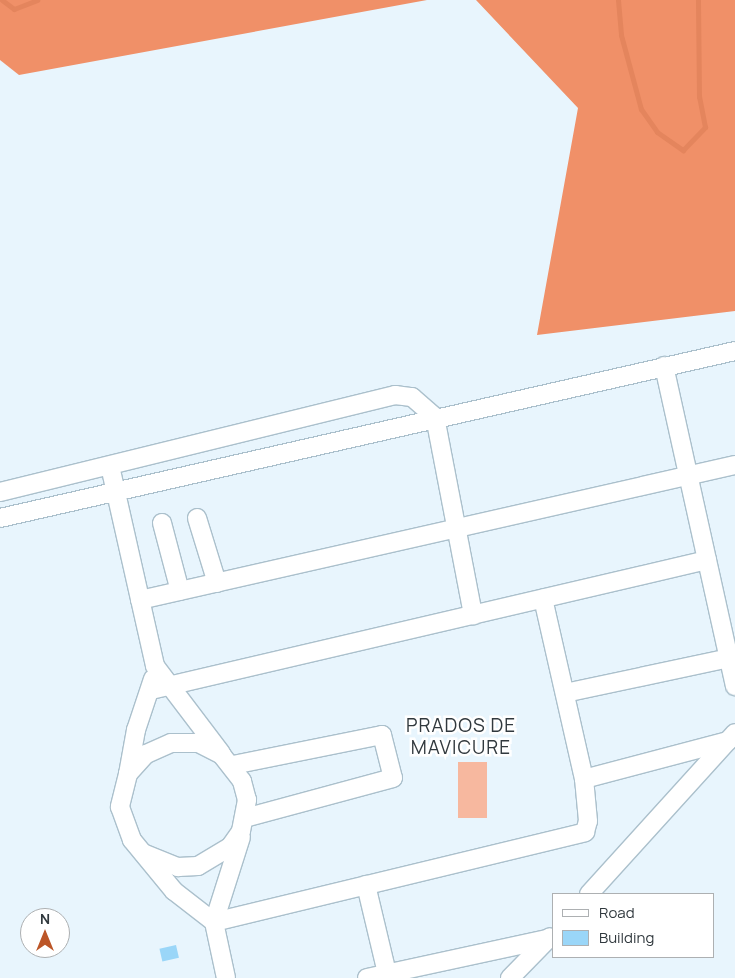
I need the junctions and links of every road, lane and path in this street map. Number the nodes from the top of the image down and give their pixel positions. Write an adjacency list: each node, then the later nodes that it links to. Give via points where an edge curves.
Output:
1 (735, 351): 2 (street)
2 (664, 366): 3 (street); 6 (street)
3 (435, 417): 5 (street, via 424,404 395,395); 7 (street); 12 (street)
4 (735, 465): 6 (street)
5 (110, 466): 7 (street); 8 (street)
6 (688, 476): 12 (street); 13 (street)
7 (115, 491): 9 (street); 17 (street)
8 (0, 492)
9 (0, 518)
10 (197, 518): 14 (street)
11 (162, 522): 15 (street)
12 (456, 529): 14 (street); 18 (street)
13 (707, 560): 16 (street); 19 (street)
14 (217, 583): 15 (street)
15 (180, 591): 17 (street)
16 (543, 599): 18 (street); 22 (street)
17 (140, 600): 21 (street)
18 (473, 615): 21 (street)
19 (729, 658): 20 (street); 22 (street)
20 (735, 686)
21 (159, 689): 24 (street); 25 (street, via 136,730)
22 (564, 693): 26 (street)
23 (732, 737): 26 (street); 30 (street)
24 (227, 760): 25 (street, via 198,743 171,743 146,754); 27 (street, via 247,800); 27 (street, via 382,735 393,778)
25 (128, 774): 28 (street, via 121,799 124,824)
26 (584, 779): 29 (street, via 588,821 578,836)
27 (243, 825): 28 (street, via 230,847 198,866 178,867); 31 (street)
28 (144, 853): 31 (street, via 174,891)
29 (366, 885): 31 (street); 33 (street)
30 (590, 893)
31 (214, 922): 34 (street)
32 (551, 936): 33 (street); 36 (street)
33 (387, 973): 35 (street)
34 (226, 978)
35 (368, 978)
36 (510, 978)

